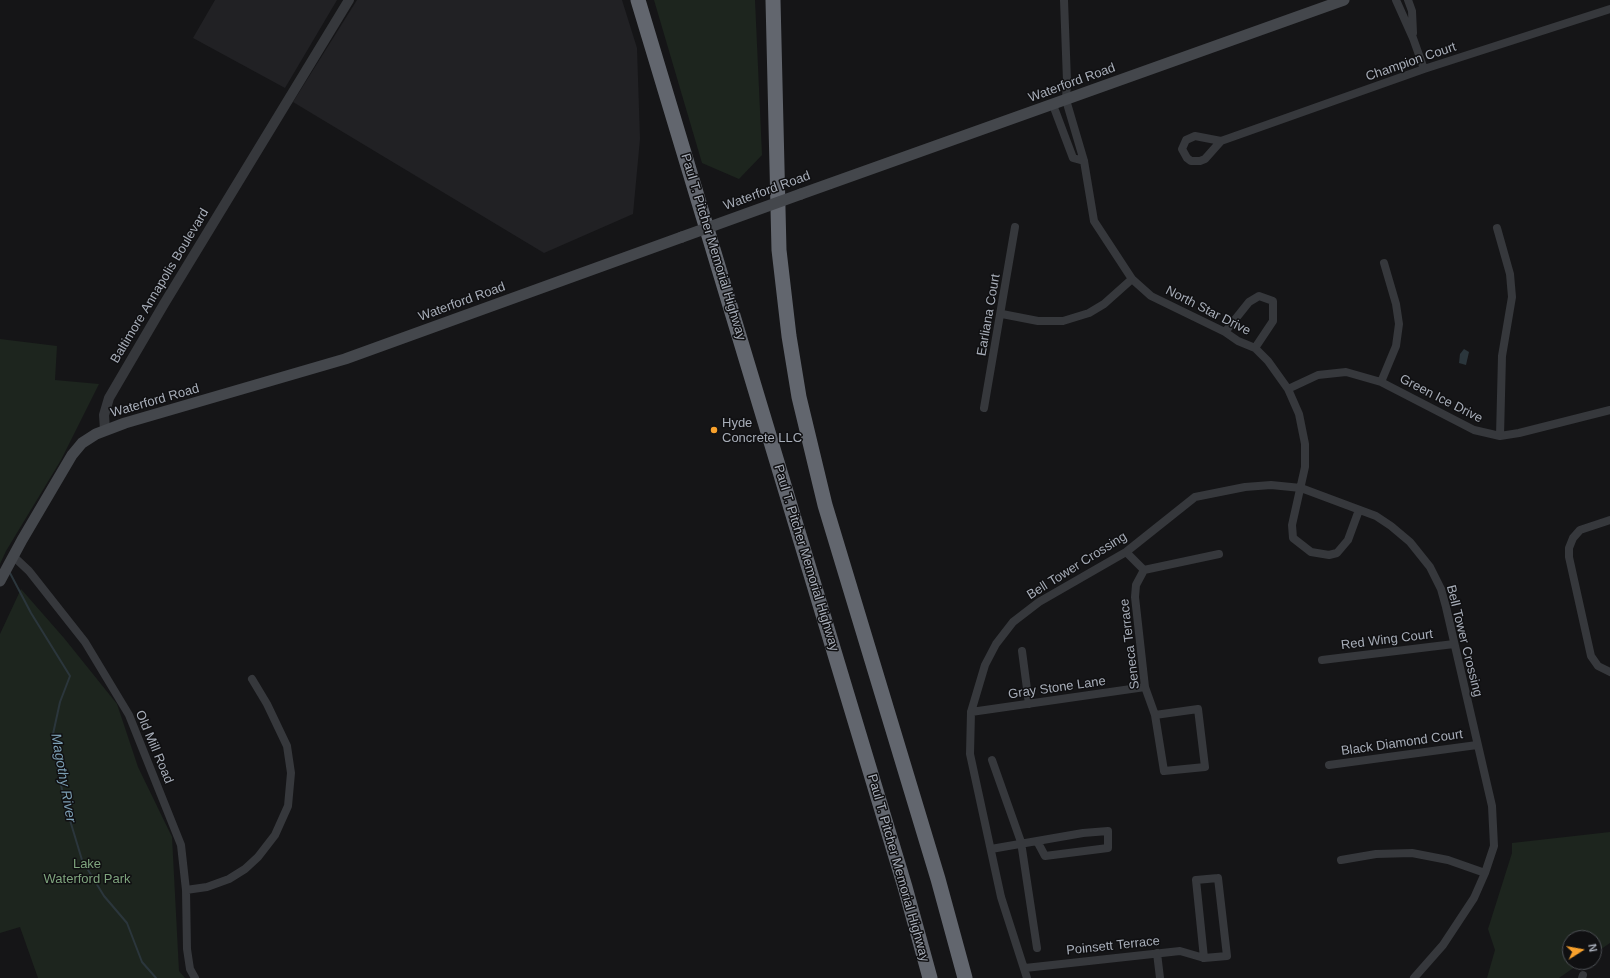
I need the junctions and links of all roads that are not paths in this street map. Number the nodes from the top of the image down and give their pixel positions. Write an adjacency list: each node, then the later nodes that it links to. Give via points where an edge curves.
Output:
1 (349, 0): 26 (street, Baltimore Annapolis Boulevard, via 109,398 104,415)
2 (638, 0): 59 (highway, Paul T. Pitcher Memorial Highway, via 901,872)
3 (773, 0): 60 (highway, via 779,250 799,397 825,505 938,879)
4 (1064, 0): 11 (street, North Star Drive)
5 (1344, 0): 11 (main road, Waterford Road)
6 (1396, 0): 9 (street)
7 (1408, 0): 9 (street, via 1412,11)
8 (1610, 9): 10 (street, Champion Court)
9 (1413, 38): 10 (street)
10 (1424, 69): 13 (street, Champion Court)
11 (1066, 100): 12 (main road, Waterford Road); 14 (street, North Star Drive)
12 (1053, 104): 14 (street, via 1073,158); 26 (main road, Waterford Road, bridge, via 345,359)
13 (1221, 141)
14 (1084, 161): 18 (street, North Star Drive, via 1094,221)
15 (1016, 227): 19 (street, Earliana Court)
16 (1497, 228): 27 (street, via 1510,274 1512,297 1502,356)
17 (1384, 263): 22 (street, via 1399,324 1396,346)
18 (1132, 279): 19 (street, via 1104,304 1089,313 1063,320 1038,321); 20 (street, North Star Drive, via 1151,296)
19 (1002, 314): 24 (street, Earliana Court)
20 (1225, 332): 21 (street, North Star Drive); 21 (street, via 1249,302 1260,296 1273,301 1273,321)
21 (1254, 348): 23 (street, North Star Drive, via 1268,361)
22 (1381, 382): 23 (street, Green Ice Drive, via 1342,372 1318,374); 27 (street, Green Ice Drive, via 1455,422)
23 (1288, 389): 28 (street, North Star Drive, via 1299,414 1305,444 1305,467)
24 (984, 408)
25 (1610, 410): 27 (street, Green Ice Drive)
26 (105, 430): 33 (main road, via 82,443 72,455)
27 (1500, 436)
28 (1301, 488): 29 (street, Bell Tower Crossing); 29 (street, North Star Drive, via 1292,526 1293,538 1311,552 1329,555 1337,553 1348,540); 31 (street, Bell Tower Crossing, via 1271,484 1195,497)
29 (1358, 510): 36 (street, Bell Tower Crossing, via 1376,516 1400,533 1430,567 1446,607)
30 (1610, 520): 39 (street, via 1580,530 1569,548 1591,656 1598,666)
31 (1126, 552): 34 (street); 43 (street, Bell Tower Crossing, via 1039,602 1013,622 996,644 985,665)
32 (1219, 554): 34 (street)
33 (12, 556): 35 (main road); 53 (street, Old Mill Road, via 29,571 85,642 129,715 181,845)
34 (1144, 570): 41 (street, Seneca Terrace, via 1136,585 1135,597)
35 (0, 581)
36 (1454, 644): 38 (street, Red Wing Court); 45 (street, Bell Tower Crossing)
37 (1022, 651): 42 (street)
38 (1322, 660)
39 (1610, 672)
40 (252, 679): 53 (street, via 287,746 291,773 288,806 275,835 245,869 207,887)
41 (1145, 687): 42 (street, Gray Stone Lane); 44 (street, Seneca Terrace)
42 (1029, 704): 43 (street, Gray Stone Lane)
43 (971, 712): 50 (street, Bell Tower Crossing, via 970,754)
44 (1155, 715): 44 (street, Seneca Terrace, via 1164,771 1205,767 1198,709)
45 (1477, 745): 47 (street, Black Diamond Court); 52 (street, Bell Tower Crossing, via 1492,806 1494,828 1494,846)
46 (992, 760): 49 (street)
47 (1329, 765)
48 (1037, 841): 48 (street, via 1045,856 1108,848 1108,831); 49 (street)
49 (1021, 842): 50 (street); 54 (street)
50 (991, 849): 57 (street, Bell Tower Crossing, via 1001,897)
51 (1341, 860): 52 (street, via 1376,854 1412,853 1448,860)
52 (1485, 873): 63 (street, Bell Tower Crossing, via 1474,898 1443,946)
53 (186, 890): 58 (street, Old Mill Road, via 187,950 190,969)
54 (1037, 948)
55 (1157, 953): 56 (street, Poinsett Terrace, via 1180,951); 57 (street, Poinsett Terrace); 62 (street)
56 (1204, 958): 56 (street, Poinsett Terrace, via 1196,880 1218,878 1227,956)
57 (1025, 968): 61 (street, Bell Tower Crossing)
58 (195, 978)
59 (930, 978)
60 (965, 978)
61 (1027, 978)
62 (1160, 978)
63 (1414, 978)

